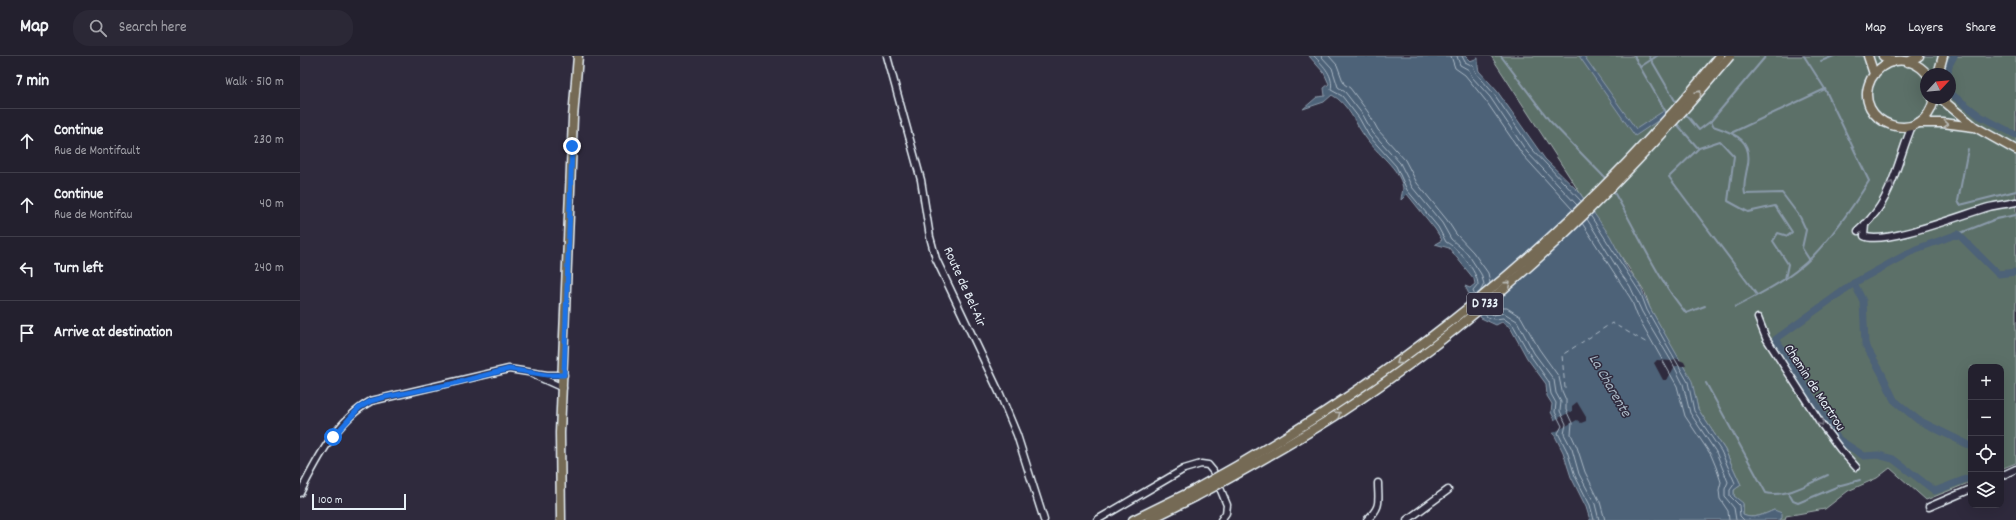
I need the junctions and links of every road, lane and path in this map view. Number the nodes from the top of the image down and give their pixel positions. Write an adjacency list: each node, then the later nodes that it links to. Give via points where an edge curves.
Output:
1 (578, 56): 24 (main road, via 572,139)
2 (887, 56): 36 (street, Route de Bel-Air, via 921,180 936,258 1017,435)
3 (1720, 56): 33 (main road, D 733, one-way to 33, bridge, via 1668,118 1602,188 1532,255 1463,313 1401,361 1329,411)
4 (1730, 56): 33 (main road, D 733, one-way to 4, bridge, via 1254,465 1335,416 1402,369 1470,316 1598,201 1666,130)
5 (1868, 56): 13 (main road)
6 (1883, 56): 9 (main road)
7 (1919, 56): 10 (main road)
8 (1943, 56): 12 (main road)
9 (1893, 62): 10 (main road); 13 (main road, via 1882,66)
10 (1908, 62): 11 (main road)
11 (1921, 68)
12 (1940, 68)
13 (1874, 74): 16 (main road, via 1868,92 1873,113 1890,126)
14 (1932, 104): 16 (main road, via 1929,112)
15 (1947, 104): 17 (main road)
16 (1915, 124): 17 (main road, one-way to 17, via 1943,123); 20 (street, one-way to 16, via 1872,218 1894,178)
17 (1975, 127): 18 (main road)
18 (2016, 150)
19 (2016, 202): 20 (street, via 1871,240 1864,236)
20 (1865, 224): 21 (street)
21 (1858, 231)
22 (1758, 318): 26 (street, Chemin de Martrou, one-way to 26, via 1766,338 1822,425)
23 (525, 371): 24 (street); 25 (street); 32 (street, via 509,369 371,401 359,408 333,437)
24 (564, 375): 25 (main road)
25 (563, 388): 35 (main road)
26 (1856, 467)
27 (2016, 469): 28 (street)
28 (2004, 475)
29 (1378, 483): 41 (street, via 1380,503)
30 (1448, 490): 42 (street)
31 (1968, 490): 34 (street)
32 (300, 493)
33 (1194, 494): 38 (main road, D 733); 39 (main road, D 733)
34 (1929, 507)
35 (561, 520)
36 (1044, 520)
37 (1097, 520): 40 (street, via 1184,469 1201,464 1208,465 1213,471 1227,505 1226,513)
38 (1133, 520)
39 (1148, 520)
40 (1221, 520)
41 (1367, 520)
42 (1407, 520)

